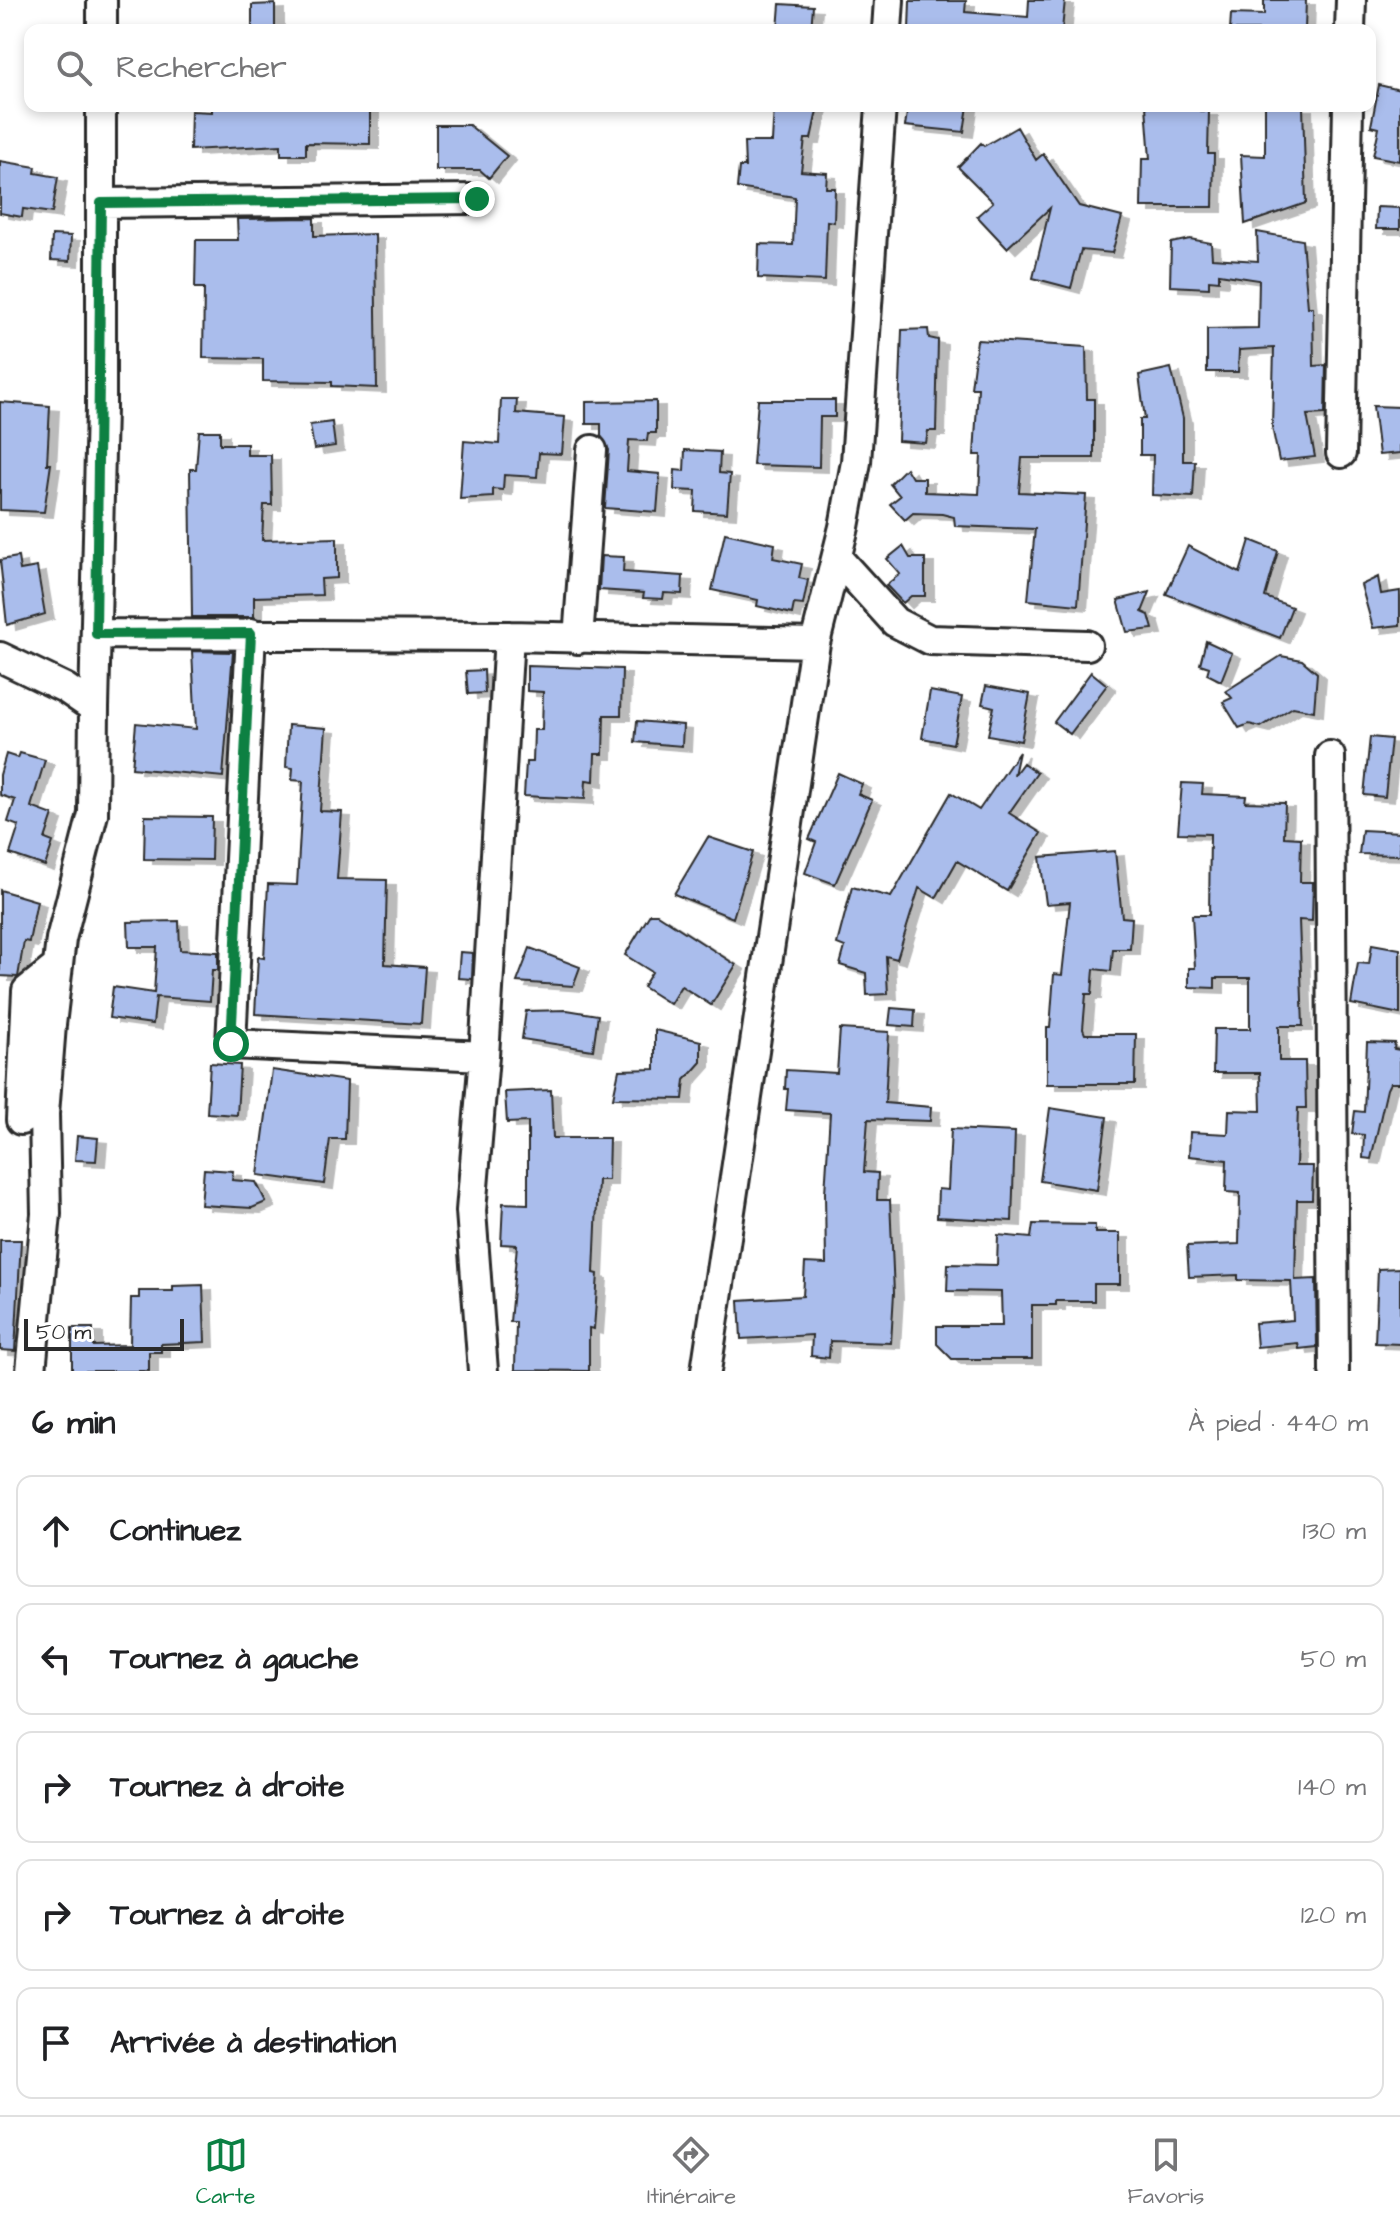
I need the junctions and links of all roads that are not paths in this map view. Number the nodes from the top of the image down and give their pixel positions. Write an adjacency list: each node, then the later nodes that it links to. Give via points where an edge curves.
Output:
1 (102, 0): 4 (street)
2 (889, 0): 5 (street)
3 (1351, 0): 6 (street)
4 (102, 24)
5 (887, 24)
6 (1350, 24)
7 (101, 112): 11 (street)
8 (881, 112): 14 (street, via 856,462)
9 (1348, 112): 13 (street)
10 (477, 199): 11 (street)
11 (101, 203): 16 (street)
12 (592, 450): 18 (street)
13 (1341, 453)
14 (837, 558): 19 (street); 20 (street, via 895,622 930,640)
15 (251, 633): 16 (street); 17 (street); 24 (street, via 231,1044)
16 (96, 634): 22 (street)
17 (509, 636): 18 (street); 24 (street)
18 (578, 639): 19 (street)
19 (815, 643): 28 (street)
20 (1087, 645)
21 (0, 657): 22 (street)
22 (94, 708): 25 (street, via 93,814 58,966 38,1024)
23 (1330, 756): 29 (street)
24 (484, 1056): 27 (street, via 471,1211)
25 (22, 1120): 26 (street, via 46,1214)
26 (31, 1371)
27 (483, 1371)
28 (706, 1371)
29 (1334, 1371)

